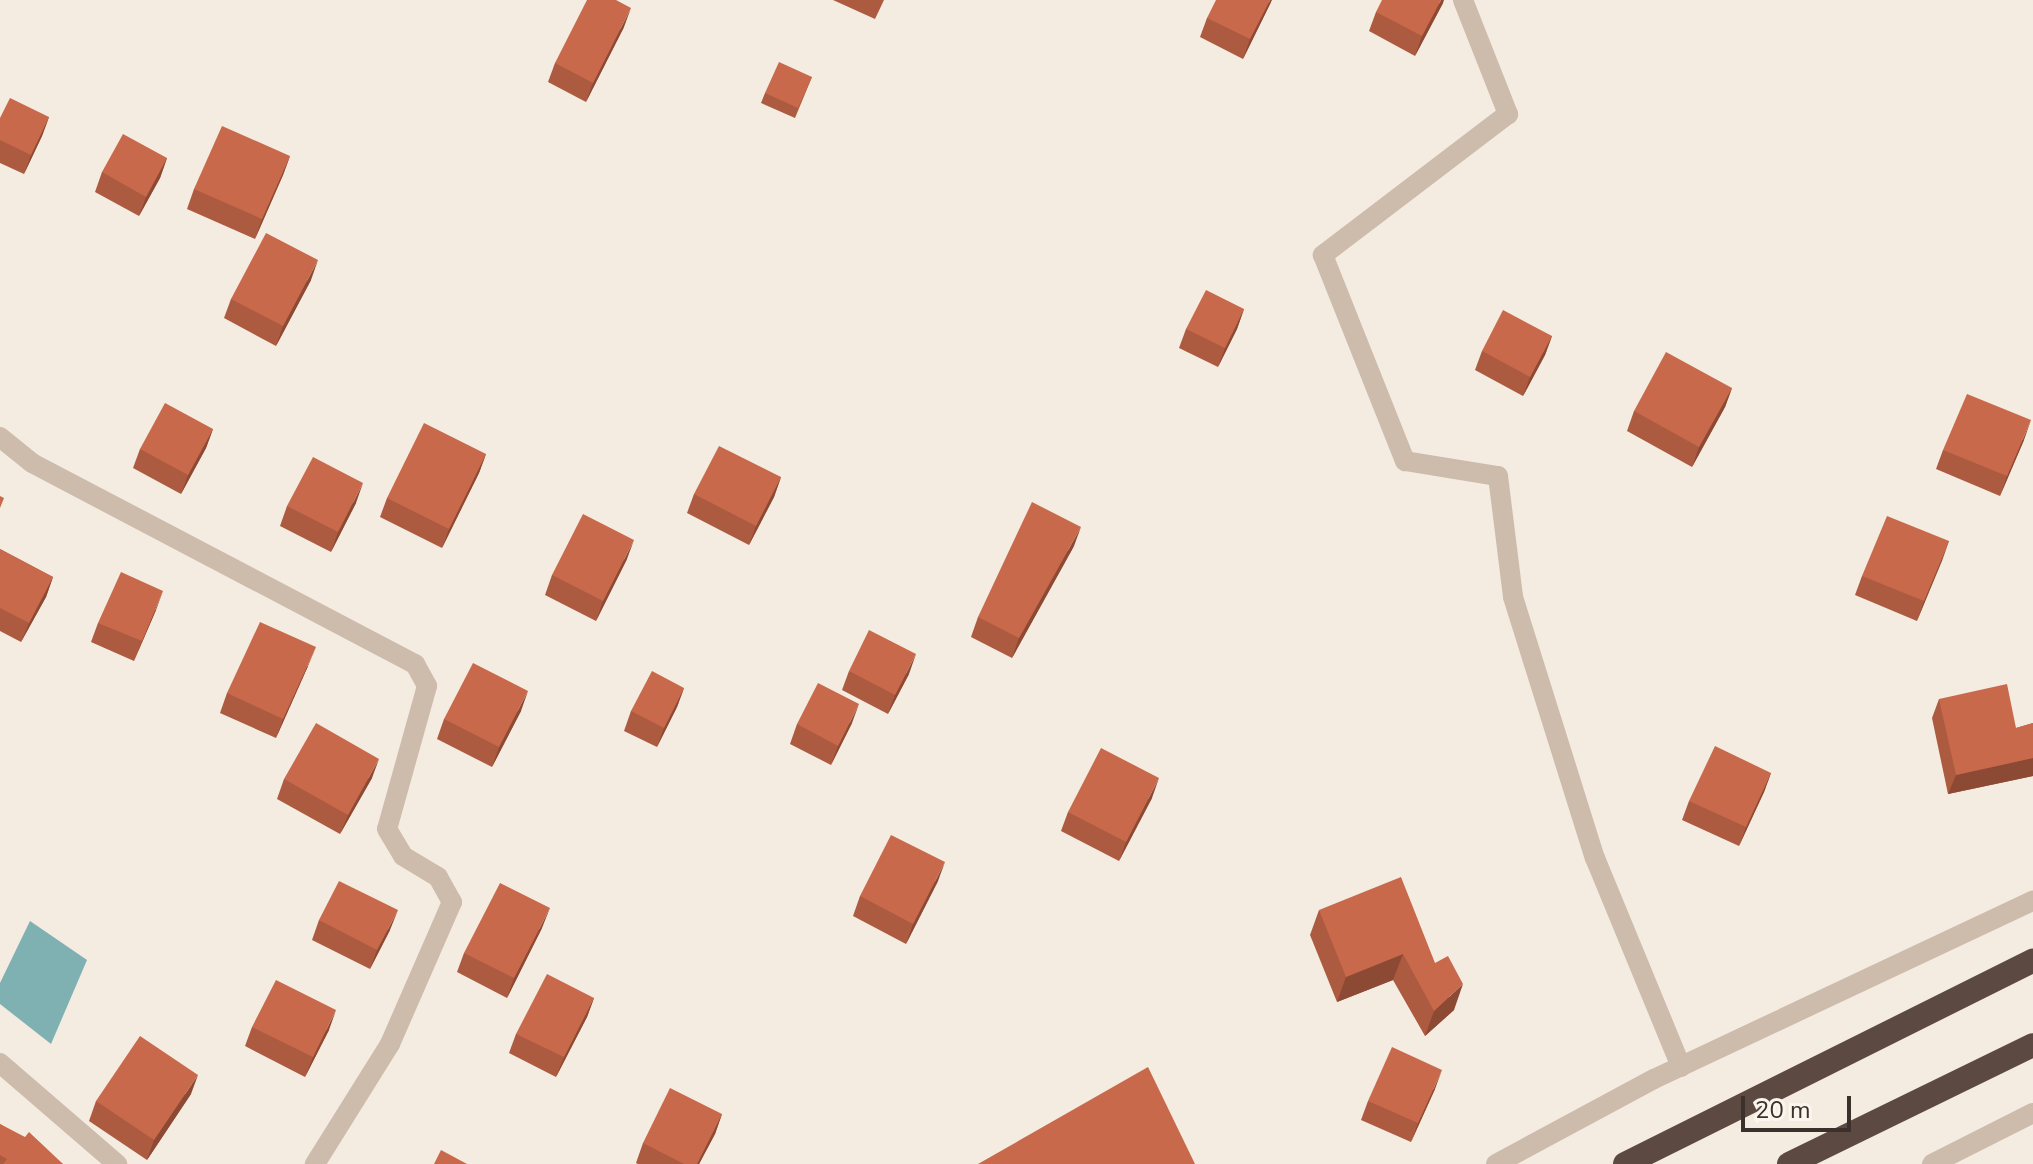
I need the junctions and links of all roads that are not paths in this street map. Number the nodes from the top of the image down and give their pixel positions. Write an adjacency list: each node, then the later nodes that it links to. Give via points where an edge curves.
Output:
1 (1463, 0): 7 (street, via 1508,114 1323,255 1405,461 1498,476 1513,597 1595,858)
2 (0, 437): 10 (street, via 46,471 415,664 427,686 387,829 403,856 438,877 452,902 390,1044)
3 (2033, 901): 7 (street)
4 (2033, 961): 12 (highway)
5 (2033, 1045): 13 (highway)
6 (0, 1063): 9 (street)
7 (1681, 1067): 11 (street)
8 (2033, 1113): 14 (street)
9 (117, 1164)
10 (315, 1164)
11 (1496, 1164)
12 (1625, 1164)
13 (1789, 1164)
14 (1932, 1164)

